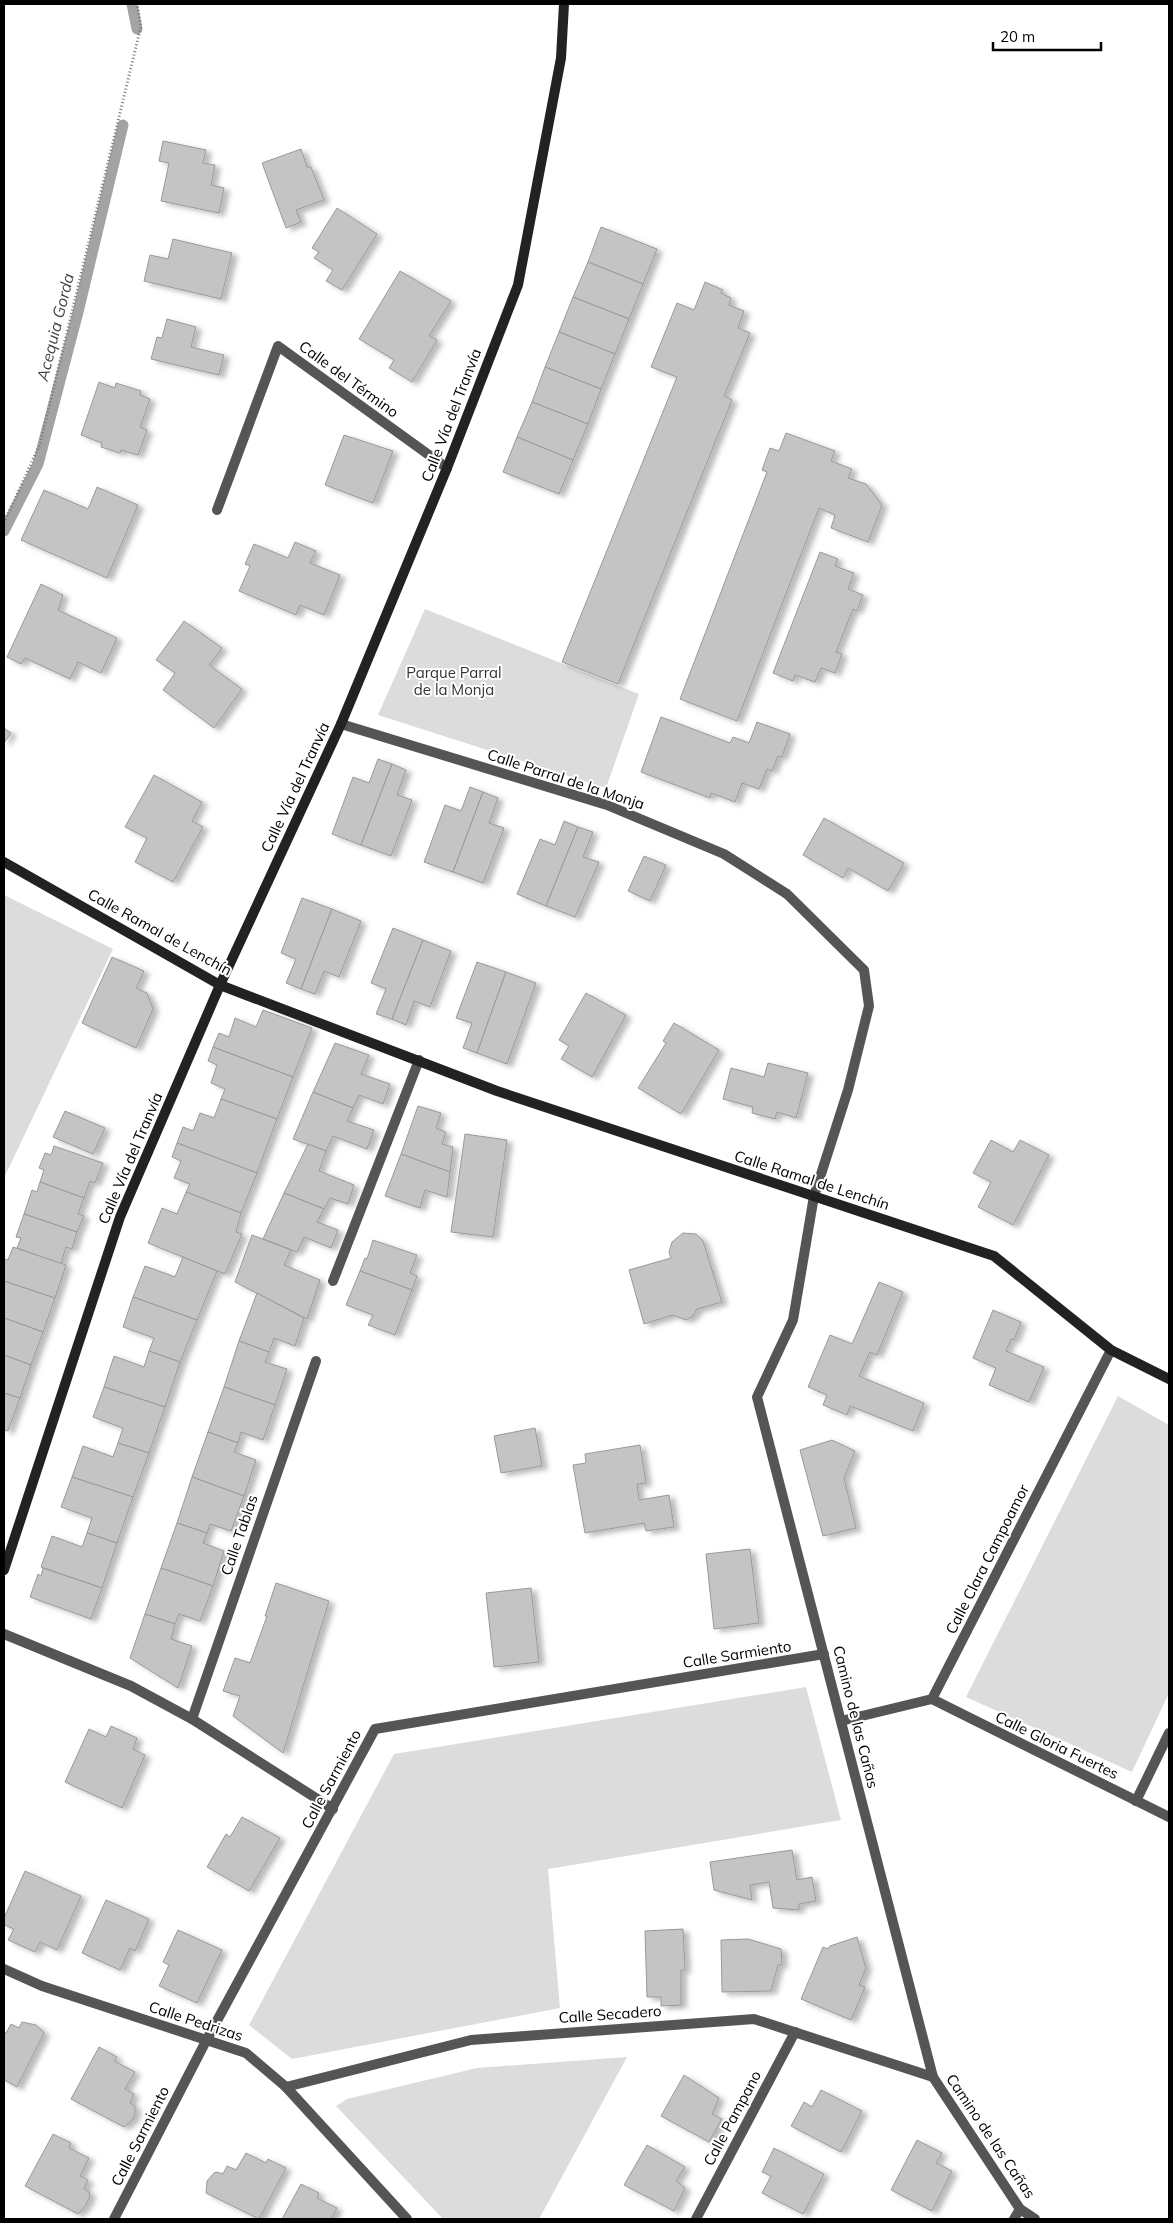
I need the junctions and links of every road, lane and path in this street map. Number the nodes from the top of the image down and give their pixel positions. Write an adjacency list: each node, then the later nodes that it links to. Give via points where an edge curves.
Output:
1 (137, 4): 5 (path, via 141,26 40,444)
2 (564, 4): 3 (street, Calle Vía del Tranvía, via 562,58 518,285)
3 (447, 468): 4 (street, Calle del Término, via 278,346); 6 (street, Calle Vía del Tranvía)
4 (217, 510)
5 (4, 523)
6 (341, 724): 8 (street, Calle Vía del Tranvía); 10 (street, Calle Parral de la Monja, via 607,805 724,854 786,894 864,970 869,1006 848,1090)
7 (4, 862): 8 (street, Calle Ramal de Lenchín)
8 (220, 985): 9 (street, Calle Ramal de Lenchín); 15 (street, Calle Vía del Tranvía, via 120,1217)
9 (419, 1060): 10 (street, Calle Ramal de Lenchín, via 497,1091); 11 (street)
10 (814, 1196): 12 (street, Calle Ramal de Lenchín, via 994,1256); 17 (street, Camino de las Cañas, via 792,1320 757,1397)
11 (333, 1281)
12 (1111, 1350): 14 (street, Calle Ramal de Lenchín); 18 (street, Calle Clara Campoamor)
13 (316, 1361): 19 (street, Calle Tablas)
14 (1169, 1379)
15 (4, 1570)
16 (4, 1634): 19 (street, via 131,1686)
17 (824, 1654): 20 (street, Camino de las Cañas); 23 (street, Calle Sarmiento, via 375,1729)
18 (932, 1699): 20 (street); 22 (street, Calle Gloria Fuertes)
19 (192, 1720): 23 (street)
20 (841, 1721): 28 (street, Camino de las Cañas)
21 (1169, 1733): 22 (street)
22 (1136, 1800): 24 (street, Calle Gloria Fuertes)
23 (333, 1809): 27 (street, Calle Sarmiento)
24 (1169, 1817)
25 (4, 1969): 27 (street, Calle Pedrizas, via 42,1986)
26 (795, 2032): 28 (street, Calle Secadero); 29 (street, Calle Secadero, via 754,2019 471,2040); 33 (street, Calle Pampano)
27 (206, 2040): 29 (street, Calle Pedrizas, via 246,2053); 31 (street, Calle Sarmiento)
28 (933, 2077): 30 (street, Camino de las Cañas)
29 (286, 2087): 32 (street, Calle Pedrizas)
30 (1020, 2208): 34 (street); 35 (street, Camino de las Cañas)
31 (114, 2219)
32 (407, 2219)
33 (696, 2219)
34 (1014, 2219)
35 (1035, 2219)

